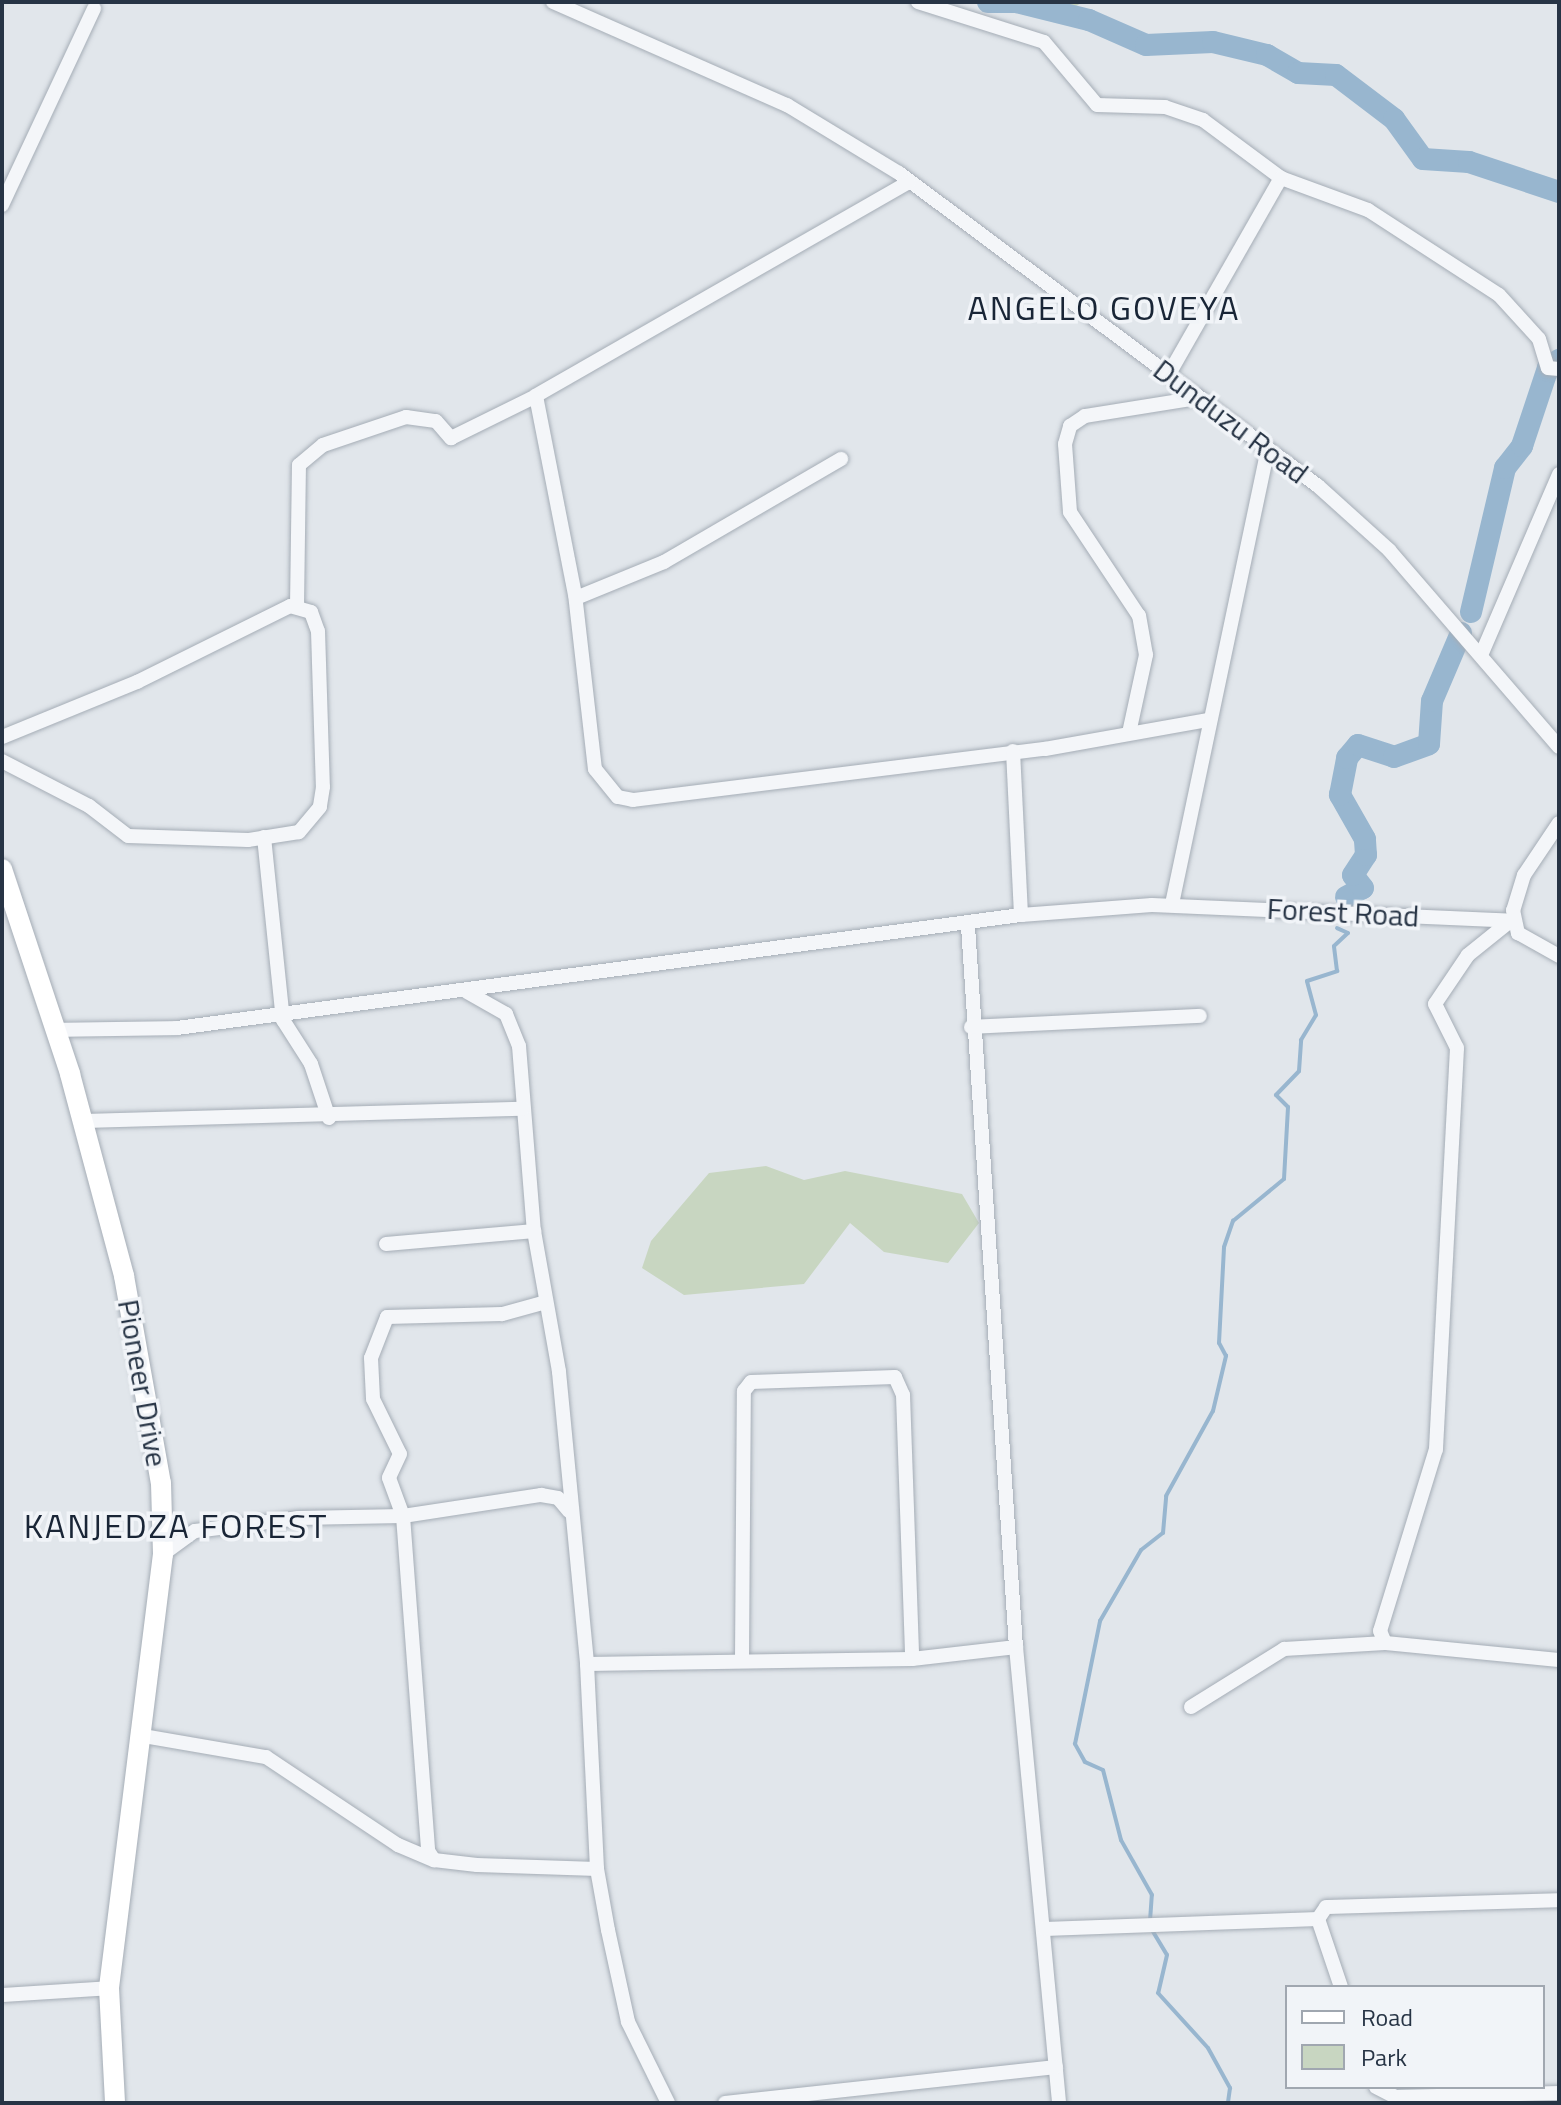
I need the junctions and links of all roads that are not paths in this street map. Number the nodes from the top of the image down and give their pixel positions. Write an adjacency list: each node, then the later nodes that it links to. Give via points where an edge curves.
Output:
1 (553, 2): 5 (street, Dunduzu Road, via 787,105)
2 (918, 2): 4 (street, via 1027,33 1059,52 1097,105 1165,107 1203,120)
3 (94, 9): 6 (street)
4 (1281, 178): 7 (street, via 1368,210 1499,295 1539,339 1548,368); 8 (street)
5 (909, 182): 8 (street, Dunduzu Road); 9 (street)
6 (2, 205)
7 (1559, 369)
8 (1169, 374): 10 (street, Dunduzu Road)
9 (536, 396): 14 (street); 15 (street, via 451,438 436,421 406,417 323,445 299,465)
10 (1198, 398): 11 (street, Dunduzu Road); 18 (street, via 1085,416 1070,426 1065,444 1070,512 1139,616 1146,655)
11 (1268, 449): 16 (street, Dunduzu Road, via 1389,550); 17 (street)
12 (841, 459): 14 (street, via 664,562)
13 (1559, 474): 16 (street)
14 (576, 598): 21 (street, via 592,756 618,797 734,791)
15 (297, 606): 19 (street); 24 (street, via 311,612 318,631 322,797 299,832)
16 (1482, 653): 20 (street, Dunduzu Road)
17 (1208, 720): 18 (street); 26 (street)
18 (1129, 733): 21 (street)
19 (2, 737)
20 (1559, 747)
21 (1013, 751): 27 (street)
22 (2, 761): 24 (street, via 89,806 128,836)
23 (1559, 823): 28 (street, via 1524,875)
24 (264, 837): 32 (street)
25 (2, 869): 35 (street, Pioneer Drive)
26 (1172, 904): 27 (street, Forest Road); 28 (street, Forest Road)
27 (1021, 915): 29 (street, Forest Road)
28 (1513, 921): 30 (street, via 1531,945); 45 (street, via 1477,945 1435,1004 1457,1048 1436,1449 1382,1616)
29 (968, 927): 31 (street, Forest Road); 34 (street)
30 (1559, 956)
31 (467, 992): 32 (street, Forest Road); 36 (street, via 506,1014 516,1031)
32 (286, 1014): 35 (street, Forest Road, via 177,1028); 37 (street)
33 (1200, 1016): 34 (street)
34 (971, 1027): 46 (street)
35 (54, 1030): 38 (street, Pioneer Drive)
36 (523, 1109): 37 (street, via 391,1107); 39 (street)
37 (329, 1118): 38 (street)
38 (82, 1121): 44 (street, Pioneer Drive, via 153,1422)
39 (534, 1231): 40 (street); 41 (street)
40 (386, 1244)
41 (546, 1302): 42 (street); 43 (street, via 502,1314 385,1320 371,1358 373,1399 400,1451 389,1478)
42 (569, 1511): 43 (street, via 558,1498 541,1495); 50 (street)
43 (403, 1516): 44 (street, via 195,1531); 53 (street)
44 (163, 1554): 52 (street, Pioneer Drive)
45 (1385, 1643): 49 (street); 51 (street, via 1284,1649)
46 (1016, 1647): 48 (street); 57 (street)
47 (742, 1659): 48 (street); 48 (street, via 744,1391 751,1382 895,1377 903,1395); 50 (street)
48 (912, 1659)
49 (1559, 1660)
50 (587, 1664): 54 (street)
51 (1191, 1707)
52 (138, 1735): 53 (street, via 266,1757 398,1845); 59 (street, Pioneer Drive)
53 (434, 1860): 54 (street)
54 (597, 1869): 66 (street, via 622,2006)
55 (1559, 1900): 56 (street, via 1326,1907)
56 (1318, 1919): 57 (street, via 1138,1921); 58 (street)
57 (1045, 1929): 61 (street)
58 (1340, 1985)
59 (109, 1988): 60 (street); 65 (street, Pioneer Drive)
60 (2, 1995)
61 (1056, 2067): 64 (street); 68 (street)
62 (1380, 2089): 63 (street, via 1396,2097)
63 (1559, 2093)
64 (857, 2095): 67 (street)
65 (115, 2103)
66 (668, 2103)
67 (725, 2103)
68 (1059, 2103)

